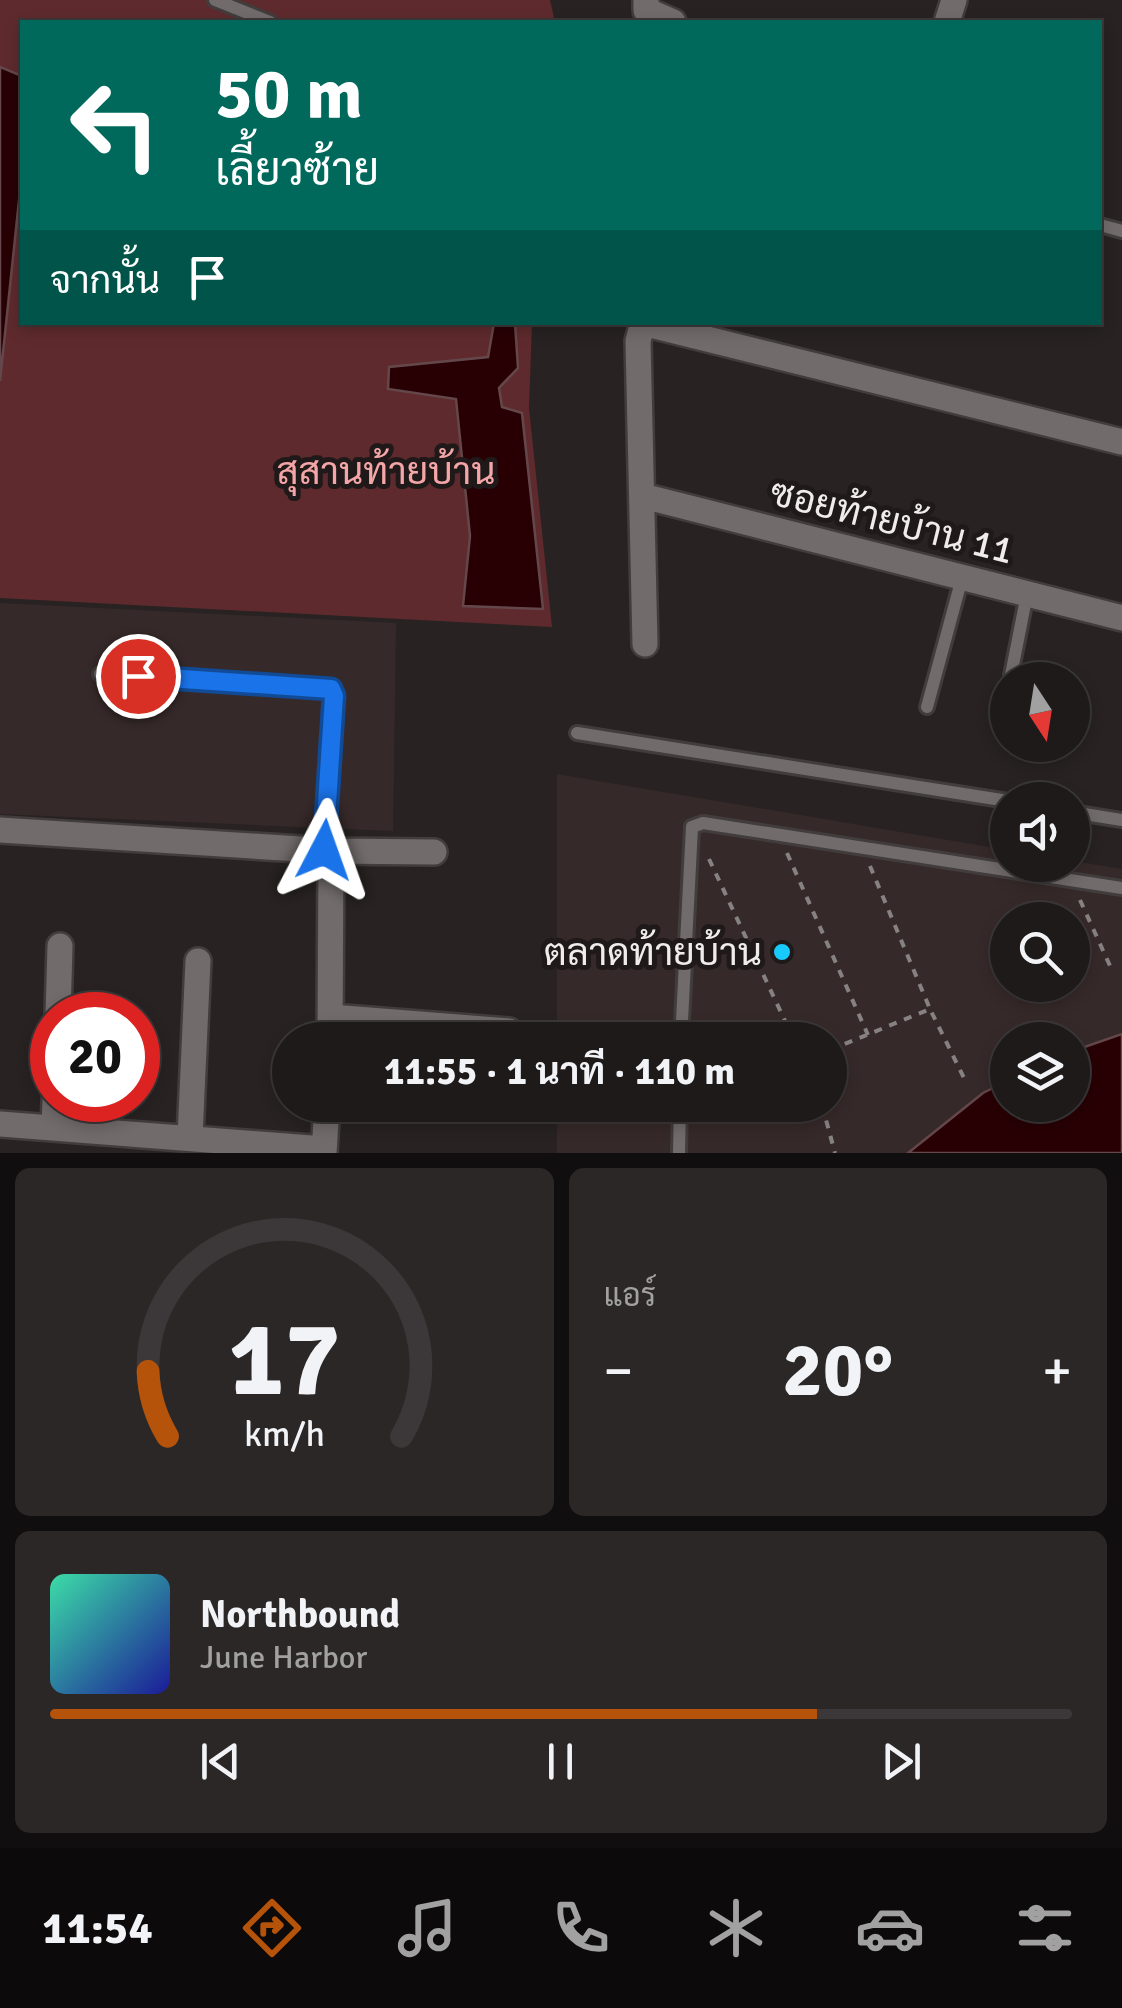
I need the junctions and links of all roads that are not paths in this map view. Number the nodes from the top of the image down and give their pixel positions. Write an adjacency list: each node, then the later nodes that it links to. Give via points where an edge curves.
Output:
1 (215, 0): 3 (lane)
2 (646, 0): 4 (street, via 646,10)
3 (265, 20)
4 (668, 20)
5 (642, 325): 8 (street)
6 (651, 325): 7 (street)
7 (1122, 442)
8 (644, 496): 9 (street, ซอยท้ายบ้าน 11); 12 (street)
9 (962, 578): 10 (street, ซอยท้ายบ้าน 11); 15 (lane)
10 (1027, 594): 11 (street, ซอยท้ายบ้าน 11); 13 (lane)
11 (1122, 618)
12 (645, 644)
13 (1014, 662)
14 (100, 674): 21 (lane, via 331,689)
15 (927, 707)
16 (576, 733): 17 (lane)
17 (990, 799)
18 (1090, 815): 19 (lane)
19 (1122, 820)
20 (0, 830): 21 (street)
21 (328, 851): 22 (street); 27 (street)
22 (434, 852)
23 (1122, 888): 28 (lane, via 703,823 692,827)
24 (60, 946): 26 (street)
25 (198, 961): 34 (street)
26 (59, 992)
27 (331, 1022)
28 (682, 1022)
29 (54, 1122): 33 (street)
30 (325, 1122): 35 (street)
31 (680, 1122): 36 (lane)
32 (0, 1124): 33 (street)
33 (54, 1128): 34 (street)
34 (190, 1137): 35 (street)
35 (324, 1151)
36 (679, 1153)

